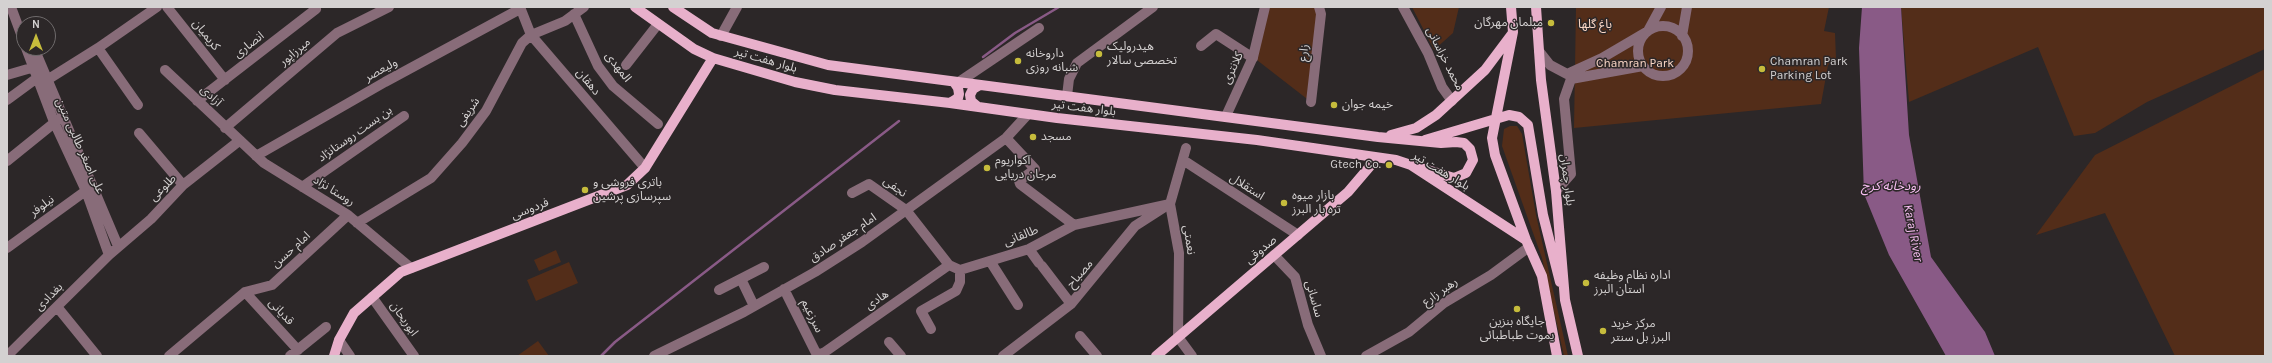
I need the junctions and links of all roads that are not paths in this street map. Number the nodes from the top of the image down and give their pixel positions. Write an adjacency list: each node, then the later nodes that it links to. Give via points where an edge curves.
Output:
1 (13, 7): 20 (street); 21 (street)
2 (167, 7): 44 (street, کریمیان)
3 (389, 7): 61 (street, میرزاپور, via 337,33)
4 (584, 7): 19 (street)
5 (635, 7): 22 (main road, بلوار هفت تیر)
6 (673, 7): 27 (main road, بلوار هفت تیر, via 712,33)
7 (737, 7): 27 (street)
8 (1153, 7): 47 (street, via 1077,63 1069,79)
9 (1265, 7): 35 (street, کلانتری)
10 (1319, 7): 51 (street, زارع, via 1321,14)
11 (1403, 7): 50 (street, محمد خراسانی, via 1428,53 1442,87)
12 (1512, 7): 25 (main road)
13 (1536, 7): 31 (main road, بلوار چمران)
14 (1661, 7): 24 (street)
15 (1688, 7): 28 (street)
16 (315, 8): 44 (street, انصاری)
17 (520, 8): 26 (street, دهقان); 68 (street, ولیعصر)
18 (150, 9): 30 (street)
19 (574, 14): 26 (street, via 565,21); 60 (street, المهدی, via 601,71 613,86)
20 (19, 16)
21 (16, 17)
22 (658, 24): 34 (main road, بلوار هفت تیر, via 689,47); 36 (street)
23 (1039, 28): 45 (street)
24 (1648, 31): 28 (street, via 1662,26 1670,27); 37 (street, via 1642,37 1638,51); 41 (street)
25 (1513, 32): 50 (main road, بلوار هفت تیر, via 1486,70); 59 (main road)
26 (530, 35): 73 (street, دهقان); 82 (street, شریفی, via 522,43 486,111 432,178)
27 (721, 36): 45 (main road, بلوار هفت تیر, via 828,65)
28 (1682, 36): 37 (street, via 1688,50 1678,71 1671,75 1655,75)
29 (1201, 46): 35 (street, via 1216,34)
30 (98, 48): 43 (street); 53 (street)
31 (1539, 51): 41 (street, via 1550,65); 77 (main road, بلوار چمران)
32 (31, 56): 38 (street, علی اصغر طالبی متین)
33 (35, 56): 38 (street, علی اصغر طالبی متین)
34 (713, 58): 52 (main road, بلوار هفت تیر, via 809,85); 73 (main road, فردوسی)
35 (1253, 58): 57 (street, کلانتری)
36 (626, 66)
37 (1643, 66): 41 (street)
38 (37, 67): 40 (street); 42 (street, علی اصغر طالبی متین); 43 (street, علی اصغر طالبی متین)
39 (165, 70): 49 (street, آزادی)
40 (7, 75)
41 (1569, 77): 77 (street, via 1564,99 1571,174)
42 (36, 78): 43 (street); 48 (street); 58 (street, علی اصغر طالبی متین)
43 (47, 80): 58 (street, علی اصغر طالبی متین)
44 (225, 80): 49 (street, انصاری)
45 (957, 82): 46 (main road, بلوار هفت تیر); 52 (main road, via 958,98)
46 (980, 85): 47 (main road, بلوار هفت تیر); 54 (main road, via 973,89 970,95 971,101)
47 (1067, 96): 57 (main road, بلوار هفت تیر)
48 (7, 100)
49 (197, 101): 61 (street, آزادی)
50 (1452, 101): 63 (main road, بلوار هفت تیر, via 1416,128)
51 (1311, 102)
52 (950, 103): 54 (main road, بلوار هفت تیر)
53 (138, 105)
54 (977, 106): 55 (main road, بلوار هفت تیر)
55 (1028, 114): 64 (street, امام جعفر صادق); 69 (main road, بلوار هفت تیر, via 1257,140)
56 (404, 116): 75 (street, بن بست روستانژاد)
57 (1226, 116): 63 (main road, بلوار هفت تیر)
58 (59, 119): 71 (street); 76 (street, علی اصغر طالبی متین)
59 (1497, 120): 66 (main road); 85 (main road, via 1492,138 1495,155); 101 (main road, via 1509,115 1519,117 1528,126 1543,215)
60 (658, 124)
61 (225, 128): 65 (street, آزادی)
62 (139, 133): 74 (street)
63 (1378, 137): 66 (main road, بلوار هفت تیر)
64 (1006, 138): 80 (street, امام جعفر صادق); 83 (street, via 1035,169 1019,181 1020,184)
65 (239, 141): 68 (street, روستا نژاد); 74 (street, طلوعی)
66 (1420, 141): 72 (main road, بلوار هفت تیر, via 1464,143 1470,149 1473,160 1466,173 1454,178)
67 (1186, 148): 70 (street, نعمتی)
68 (256, 156): 75 (street, روستا نژاد)
69 (1377, 158): 72 (main road, بلوار هفت تیر); 84 (main road, صدوقی, via 1348,192)
70 (1183, 160): 79 (street, نعمتی); 84 (street, استقلال)
71 (7, 161)
72 (1411, 165): 85 (main road, بلوار هفت تیر)
73 (645, 168): 94 (main road, فردوسی, via 627,185)
74 (183, 186): 86 (street, طلوعی, via 151,219)
75 (302, 187): 81 (street, روستا نژاد)
76 (89, 188): 86 (street, علی اصغر طالبی متین); 87 (street, نیلوفر); 89 (street, علی اصغر طالبی متین)
77 (1556, 191): 101 (main road, بلوار چمران)
78 (852, 193): 80 (street, نجفی, via 869,184)
79 (1170, 204): 83 (street, طالقانی); 102 (street, مصباح, via 1135,226); 109 (street, نعمتی, via 1179,253)
80 (906, 210): 92 (street); 97 (street, امام جعفر صادق, via 862,242)
81 (348, 215): 82 (street, روستا نژاد); 99 (street, امام حسن, via 272,285)
82 (357, 223): 94 (street, روستا نژاد)
83 (1074, 226): 88 (street, طالقانی)
84 (1298, 235): 90 (main road, صدوقی)
85 (1527, 244): 127 (street, رهبر زارع, via 1491,275 1444,303 1409,332); 128 (main road, via 1542,276)
86 (118, 246): 89 (street, طلوعی)
87 (7, 248)
88 (1029, 249): 91 (street, طالقانی); 102 (street)
89 (109, 255): 105 (street, بغدادی)
90 (1274, 255): 109 (main road, صدوقی); 126 (street, ساسانی, via 1295,277 1308,325)
91 (990, 261): 95 (street, طالقانی); 103 (street)
92 (949, 265): 95 (street); 113 (street, هادی)
93 (764, 267): 96 (street)
94 (411, 268): 100 (main road, فردوسی, via 401,272)
95 (960, 270): 107 (street, via 960,282 956,291 921,311)
96 (740, 279): 98 (street); 104 (street)
97 (784, 289): 104 (street, امام جعفر صادق); 113 (street, سرزعیم)
98 (719, 290)
99 (245, 292): 112 (street, قدیانی); 116 (street)
100 (372, 297): 110 (main road, فردوسی, via 354,313); 119 (street, ابوریحان)
101 (1566, 300): 129 (main road, بلوار چمران)
102 (1071, 304): 122 (street, مصباح)
103 (1018, 305)
104 (754, 306): 120 (street, امام جعفر صادق)
105 (58, 308): 114 (street); 115 (street, بغدادی)
106 (326, 327): 112 (street)
107 (931, 329)
108 (1080, 336): 123 (street)
109 (1178, 337): 124 (main road, صدوقی); 125 (street)
110 (338, 340): 117 (main road, فردوسی); 118 (street)
111 (889, 342): 121 (street)
112 (294, 353)
113 (818, 354)
114 (95, 355)
115 (7, 356)
116 (169, 356)
117 (334, 356)
118 (350, 356)
119 (414, 356)
120 (654, 356)
121 (901, 356)
122 (1003, 356)
123 (1097, 356)
124 (1156, 356)
125 (1192, 356)
126 (1321, 356)
127 (1366, 356)
128 (1557, 356)
129 (1578, 356)

